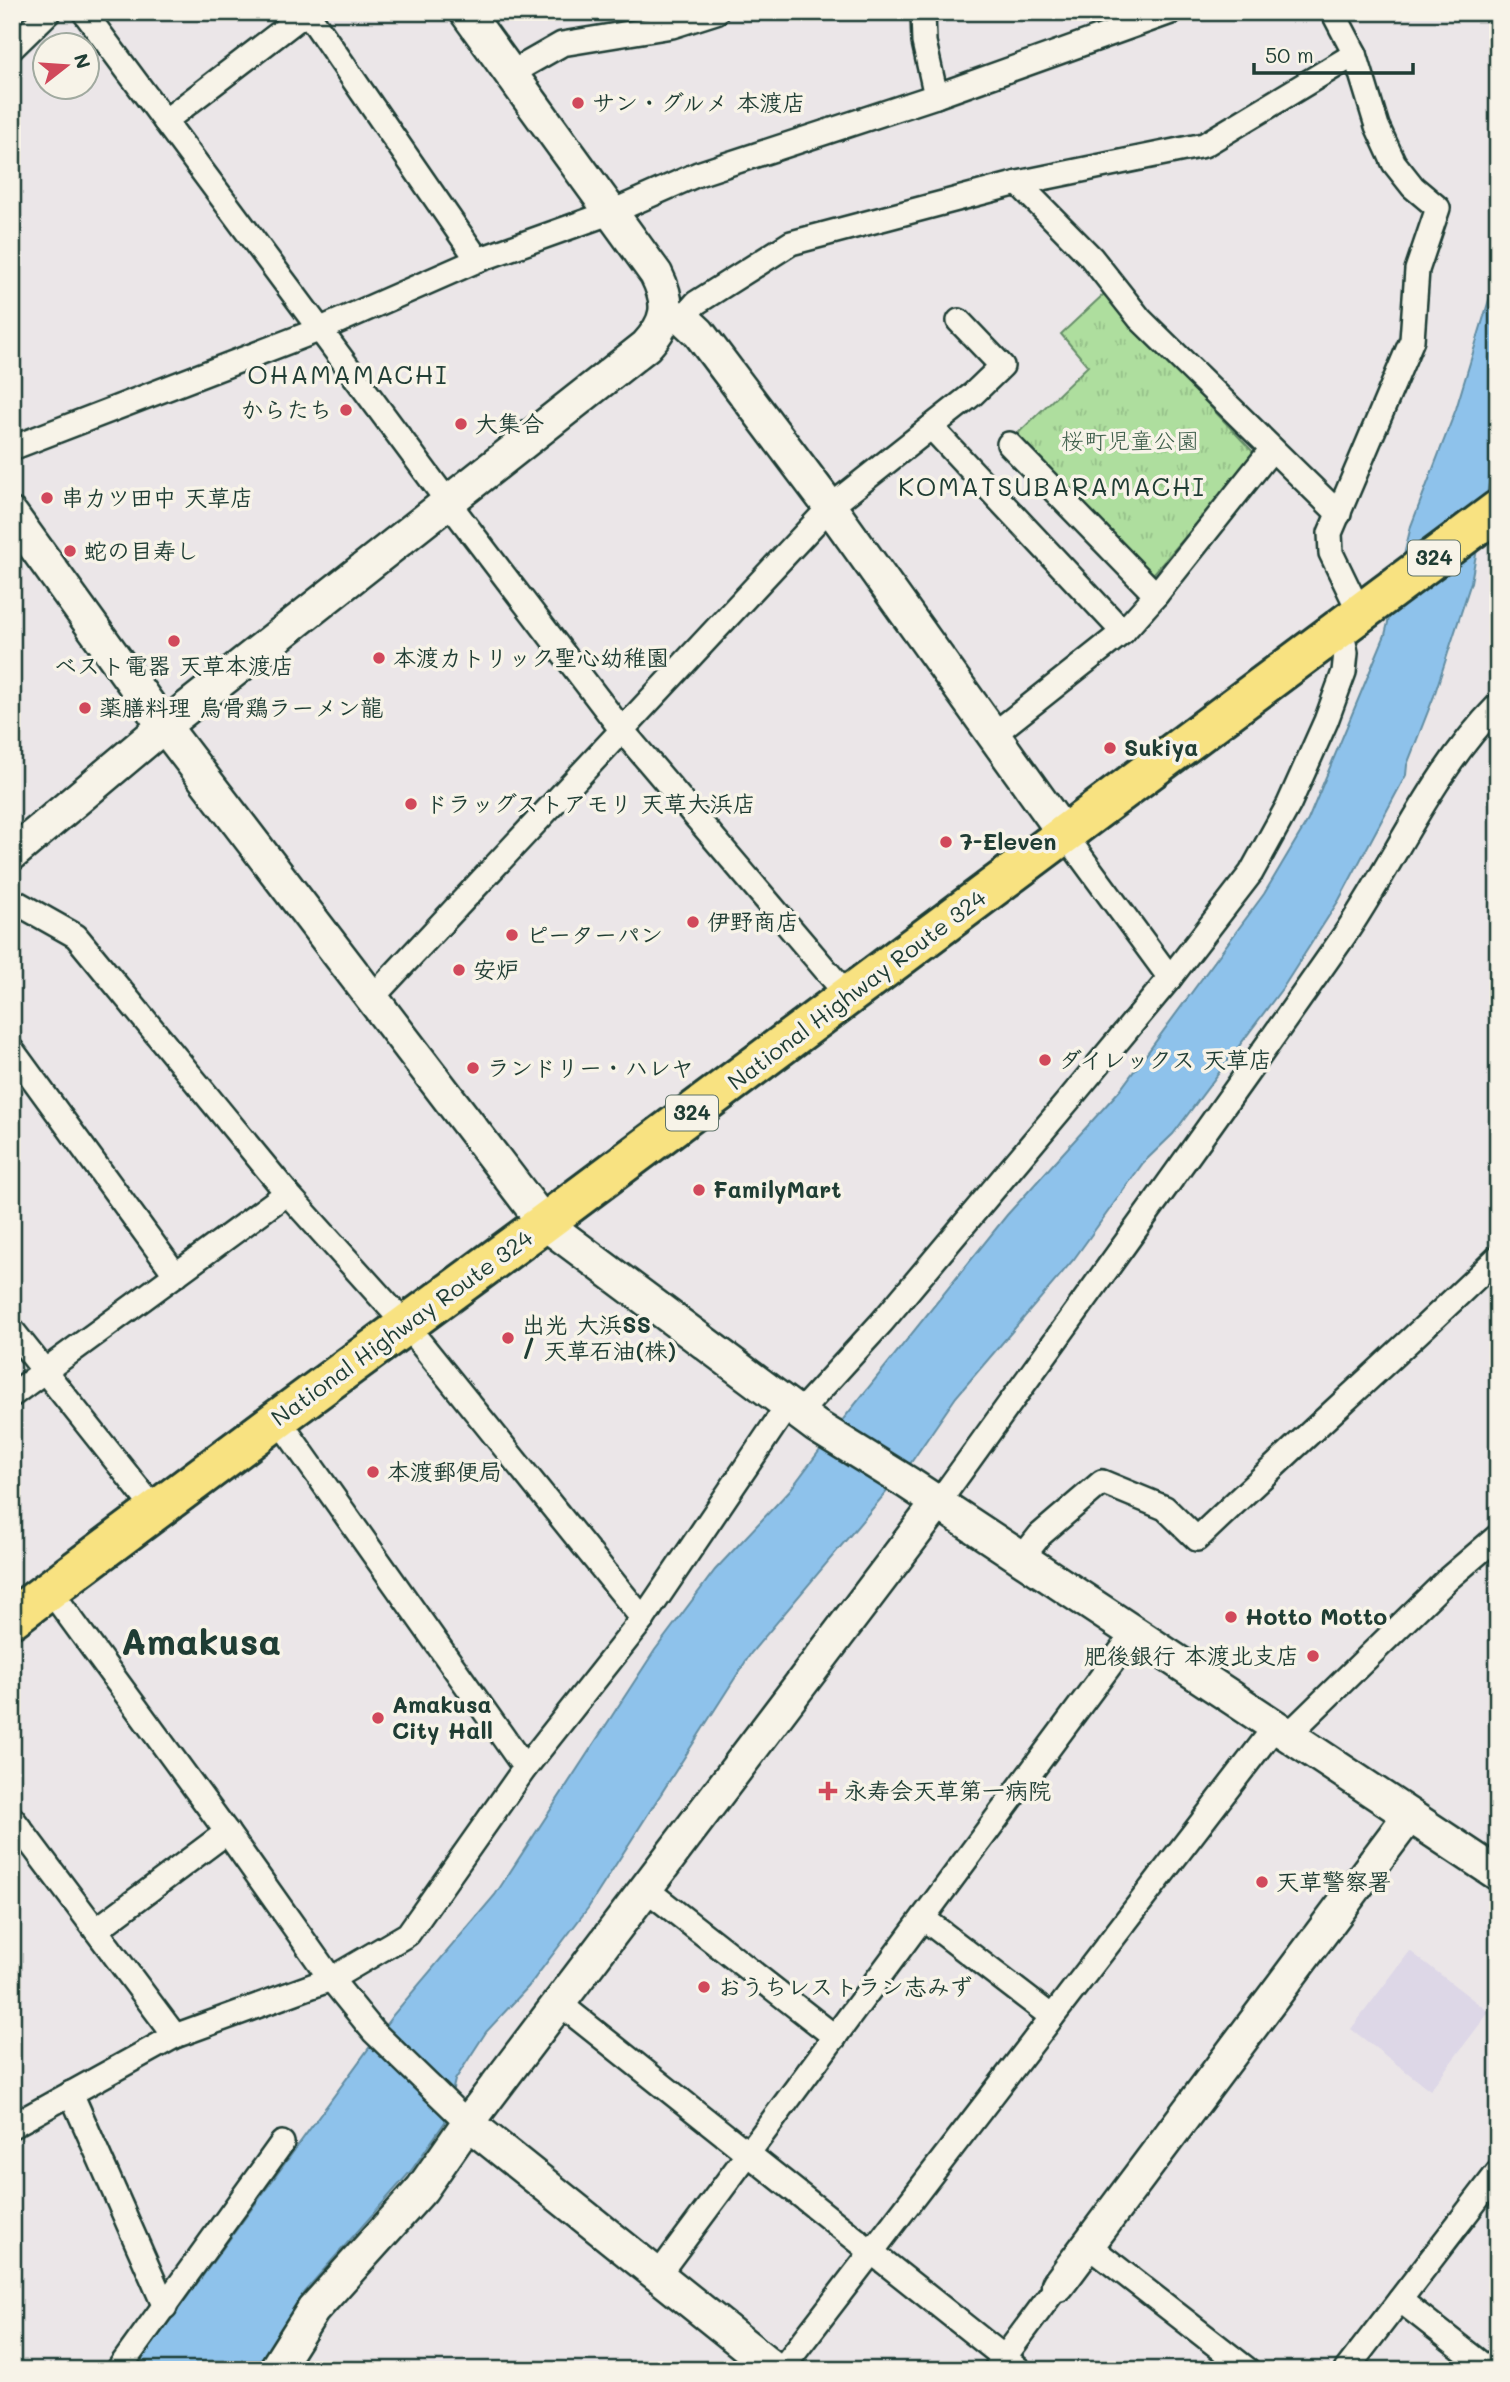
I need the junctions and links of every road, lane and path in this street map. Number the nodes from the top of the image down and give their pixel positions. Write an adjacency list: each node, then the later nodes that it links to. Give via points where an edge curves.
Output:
1 (49, 12): 9 (street)
2 (84, 12): 13 (street)
3 (307, 12): 13 (street); 16 (street)
4 (466, 12): 11 (street)
5 (716, 12): 11 (street, via 672,26 562,44)
6 (923, 12): 12 (street, via 924,42)
7 (1171, 12): 12 (street)
8 (1333, 12): 10 (street)
9 (12, 48)
10 (1354, 54): 14 (street, via 1204,145); 27 (street, via 1394,163 1438,208 1417,270 1412,340)
11 (511, 74): 15 (street)
12 (936, 96): 15 (street, via 698,174)
13 (164, 121): 19 (street)
14 (1018, 183): 17 (street, via 791,243); 23 (street, via 1091,257 1140,319)
15 (612, 212): 16 (street); 17 (street, via 656,274)
16 (478, 260): 19 (street)
17 (674, 316): 24 (street, via 646,346); 25 (street, via 699,333)
18 (959, 321): 20 (street, via 1002,366)
19 (321, 328): 22 (street); 24 (street)
20 (930, 427): 25 (street); 31 (street)
21 (1009, 444): 29 (street)
22 (12, 448)
23 (1272, 449): 27 (street); 29 (street)
24 (448, 502): 33 (street); 34 (street)
25 (830, 507): 34 (street); 35 (street)
26 (1498, 510): 30 (highway, National Highway Route 324 / 324)
27 (1339, 514): 30 (street, via 1330,533 1331,552)
28 (12, 515): 33 (street)
29 (1156, 595): 31 (street)
30 (1357, 615): 36 (highway, National Highway Route 324 / 324); 39 (street, via 1344,672 1289,804 1251,873)
31 (1123, 632): 35 (street)
32 (1498, 705): 53 (street, via 1438,779 1341,939)
33 (164, 726): 37 (street); 41 (street)
34 (621, 729): 40 (street); 41 (street)
35 (993, 735): 36 (street)
36 (1065, 835): 39 (street); 40 (highway, National Highway Route 324 / 324)
37 (12, 854)
38 (12, 900): 43 (street, via 76,936)
39 (1170, 978): 51 (street)
40 (848, 996): 44 (highway, National Highway Route 324 / 324)
41 (372, 998): 44 (street)
42 (12, 1050): 46 (street)
43 (287, 1194): 46 (street); 47 (street)
44 (544, 1223): 47 (highway, National Highway Route 324 / 324); 51 (street)
45 (1498, 1258): 56 (street, via 1197,1539 1166,1508 1102,1482 1040,1535)
46 (176, 1275): 49 (street)
47 (405, 1324): 52 (highway, National Highway Route 324 / 324); 59 (street)
48 (12, 1330): 49 (street)
49 (45, 1371): 50 (street); 54 (street)
50 (12, 1395)
51 (801, 1415): 53 (street); 59 (street)
52 (278, 1419): 54 (highway, National Highway Route 324 / 324); 62 (street)
53 (938, 1503): 56 (street); 67 (street)
54 (156, 1511): 57 (highway, National Highway Route 324 / 324)
55 (1498, 1536): 61 (street)
56 (1021, 1559): 60 (street)
57 (50, 1590): 58 (highway, National Highway Route 324 / 324); 65 (street)
58 (12, 1618)
59 (643, 1619): 62 (street)
60 (1134, 1633): 61 (street); 68 (street)
61 (1281, 1731): 63 (street); 72 (street)
62 (525, 1768): 70 (street, via 408,1934)
63 (1409, 1815): 66 (street); 81 (street)
64 (12, 1818): 69 (street)
65 (227, 1832): 69 (street); 70 (street)
66 (1498, 1874)
67 (646, 1889): 71 (street); 74 (street)
68 (923, 1918): 72 (street); 74 (street)
69 (96, 1930): 73 (street)
70 (331, 1979): 73 (street); 76 (street, via 374,2032)
71 (559, 2003): 76 (street); 79 (street)
72 (1052, 2017): 82 (street)
73 (175, 2036): 75 (street)
74 (835, 2037): 79 (street)
75 (71, 2093): 77 (street); 86 (street)
76 (461, 2117): 83 (street); 89 (street, via 422,2189 313,2310)
77 (12, 2126)
78 (282, 2143): 86 (street)
79 (748, 2154): 82 (street); 83 (street)
80 (1494, 2187): 85 (street)
81 (1088, 2245): 84 (street); 91 (street)
82 (872, 2252): 87 (street); 90 (street)
83 (658, 2275): 90 (street)
84 (1058, 2285): 87 (street)
85 (1400, 2300): 92 (street); 93 (street)
86 (165, 2307): 88 (street)
87 (1006, 2366)
88 (118, 2370)
89 (275, 2370)
90 (779, 2370)
91 (1248, 2370)
92 (1346, 2370)
93 (1489, 2370)

